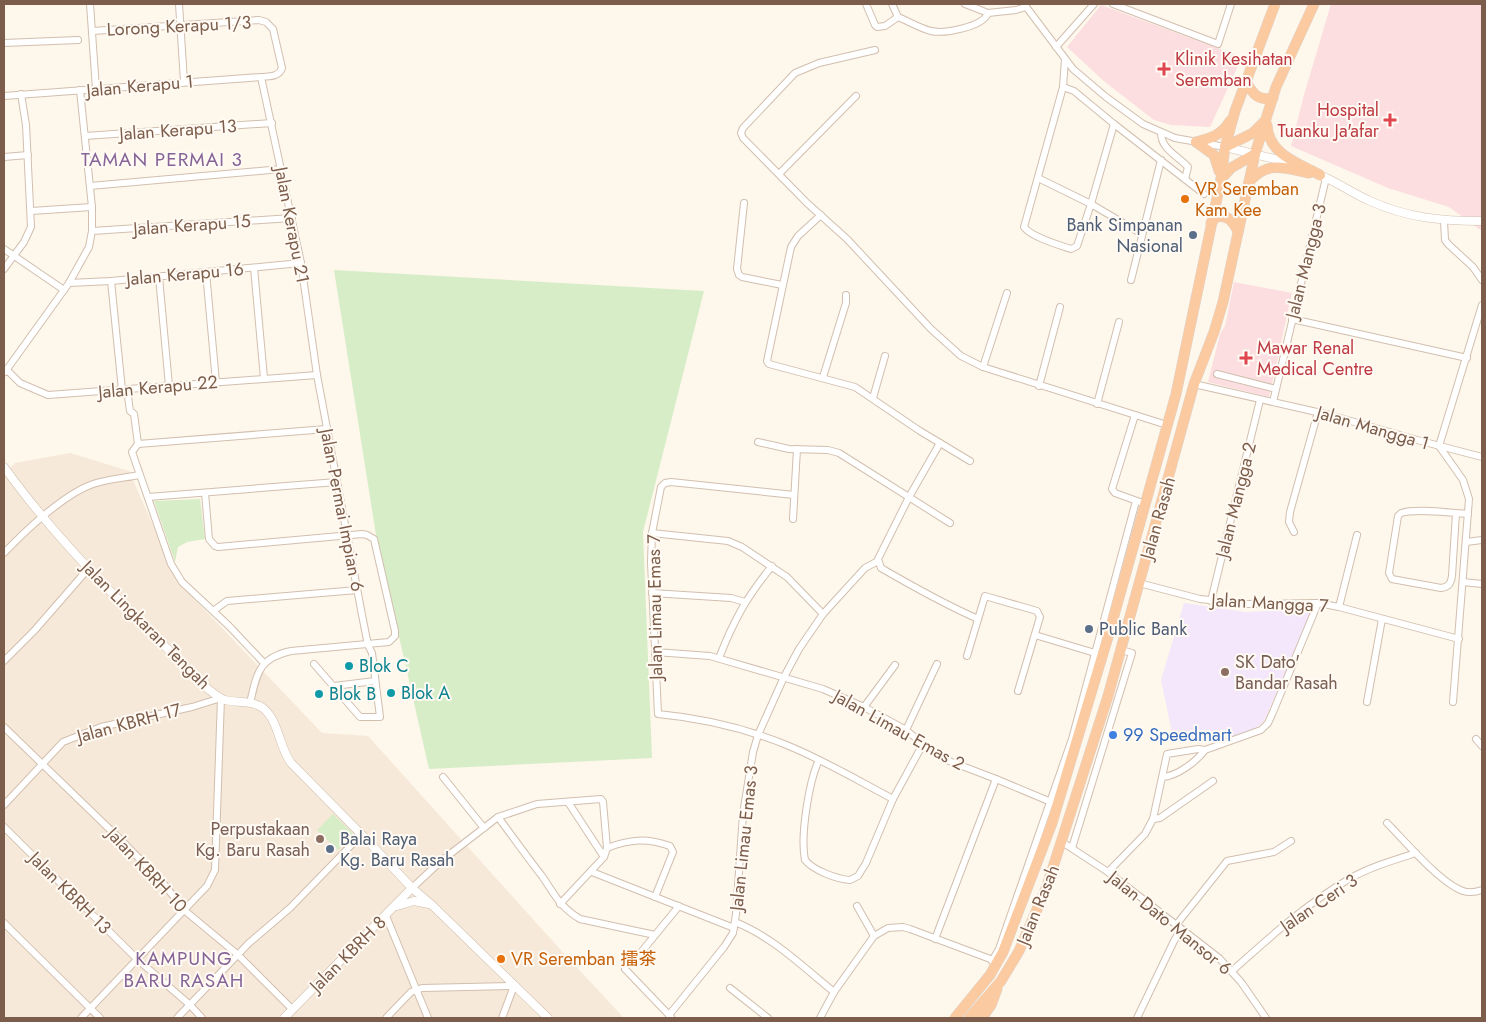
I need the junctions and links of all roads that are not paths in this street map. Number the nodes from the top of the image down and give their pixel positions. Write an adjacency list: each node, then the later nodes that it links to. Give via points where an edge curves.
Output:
1 (90, 4): 15 (street)
2 (179, 4): 14 (street)
3 (866, 4): 13 (street, via 877,27 885,26)
4 (892, 4): 13 (street)
5 (966, 4): 12 (street)
6 (1094, 4): 18 (street)
7 (1113, 4): 8 (street, via 1218,44)
8 (1231, 4)
9 (1275, 4): 24 (highway, Jalan Rasah)
10 (1314, 4): 31 (highway, Jalan Rasah)
11 (1025, 5): 12 (street, via 1016,10); 18 (street)
12 (988, 13): 13 (street, via 986,18 975,24 939,32)
13 (898, 17)
14 (180, 26): 15 (street, Lorong Kerapu 1/3); 21 (street, Lorong Kerapu 1/3, via 266,22 273,29 282,68); 23 (street)
15 (92, 31): 26 (street)
16 (78, 40): 17 (street)
17 (4, 43)
18 (1056, 47): 20 (street)
19 (875, 50): 45 (street, via 818,63 795,73 743,128 743,138)
20 (1066, 59): 25 (street); 36 (street, via 1106,97)
21 (276, 75): 22 (street, Jalan Kerapu 1)
22 (262, 77): 23 (street, Jalan Kerapu 1); 34 (street, Jalan Kerapu 21)
23 (184, 82): 26 (street, Jalan Kerapu 1)
24 (1246, 82): 31 (highway, via 1257,97); 32 (highway, Jalan Rasah)
25 (1063, 87): 35 (street); 47 (street)
26 (96, 89): 27 (street, Jalan Kerapu 1)
27 (80, 90): 28 (street, Jalan Kerapu 1); 37 (street)
28 (21, 94): 29 (street, Jalan Kerapu 1); 41 (street)
29 (4, 96)
30 (856, 96): 45 (street)
31 (1273, 98): 33 (highway, Jalan Rasah)
32 (1235, 111): 38 (highway, via 1225,130); 39 (highway, Jalan Rasah)
33 (1267, 119): 39 (highway, via 1253,133); 40 (highway, Jalan Rasah); 46 (highway, via 1267,133 1275,149)
34 (272, 123): 37 (street, Jalan Kerapu 13); 44 (street, Jalan Kerapu 21)
35 (1114, 124): 43 (street); 54 (street)
36 (1161, 133): 38 (street); 48 (street, via 1167,149 1188,166)
37 (85, 136): 51 (street)
38 (1196, 142): 39 (street); 49 (highway, via 1214,155)
39 (1225, 147): 40 (street); 49 (highway, Jalan Rasah)
40 (1256, 154): 46 (street); 49 (highway, via 1231,168); 50 (highway, Jalan Rasah)
41 (28, 155): 42 (street); 56 (street)
42 (4, 157)
43 (1161, 160): 48 (street); 64 (street)
44 (282, 169): 51 (street); 58 (street, Jalan Kerapu 21)
45 (779, 174): 57 (street)
46 (1323, 177): 50 (highway, via 1276,166 1262,170); 59 (street, via 1385,207); 82 (street, Jalan Mangga 3)
47 (1038, 178): 54 (street); 54 (street, via 1024,225 1027,232 1075,249)
48 (1185, 179): 52 (street)
49 (1221, 179): 61 (highway, Jalan Rasah)
50 (1248, 184): 63 (highway, Jalan Rasah)
51 (90, 186): 55 (street)
52 (1204, 194)
53 (744, 203): 76 (street, via 739,275)
54 (1091, 204): 64 (street)
55 (92, 207): 56 (street); 62 (street)
56 (31, 211): 66 (street, via 31,227)
57 (821, 215): 76 (street, via 794,240); 86 (street, via 931,329 961,356)
58 (292, 218): 62 (street, Jalan Kerapu 15); 67 (street, Jalan Kerapu 21)
59 (1444, 221): 60 (street); 73 (street, via 1445,240)
60 (1482, 221)
61 (1211, 222): 63 (highway, via 1224,216); 104 (highway, Jalan Rasah)
62 (92, 231): 75 (street, via 85,257)
63 (1238, 231): 93 (highway, Jalan Rasah, via 1218,317)
64 (1142, 234): 72 (street)
65 (4, 249): 66 (street)
66 (13, 256): 68 (street); 77 (street)
67 (301, 263): 69 (street, Jalan Kerapu 16); 89 (street, Jalan Kerapu 21)
68 (4, 268)
69 (254, 268): 70 (street, Jalan Kerapu 16); 90 (street)
70 (206, 272): 71 (street, Jalan Kerapu 16); 92 (street)
71 (158, 277): 74 (street, Jalan Kerapu 16); 94 (street)
72 (1131, 280)
73 (1482, 280)
74 (111, 281): 75 (street, Jalan Kerapu 16); 97 (street)
75 (69, 283): 77 (street)
76 (782, 285): 91 (street, via 768,364)
77 (64, 290): 87 (street)
78 (1007, 293): 86 (street)
79 (846, 295): 91 (street)
80 (1482, 305): 85 (street)
81 (1060, 307): 95 (street)
82 (1292, 319): 85 (street); 96 (street, Jalan Mangga 3)
83 (1119, 322): 101 (street)
84 (885, 356): 98 (street)
85 (1467, 358): 109 (street)
86 (983, 367): 95 (street)
87 (5, 371): 97 (street, Jalan Kerapu 22, via 20,383 48,395)
88 (1217, 374): 96 (street)
89 (317, 375): 90 (street, Jalan Kerapu 22); 105 (street, Jalan Permai Impian 6)
90 (264, 378): 92 (street, Jalan Kerapu 22)
91 (823, 378): 98 (street, via 855,387)
92 (216, 382): 94 (street, Jalan Kerapu 22)
93 (1194, 384): 99 (street, Jalan Mangga 1); 138 (highway, Jalan Rasah)
94 (169, 386): 97 (street, Jalan Kerapu 22)
95 (1039, 386): 101 (street)
96 (1276, 389): 100 (street, Jalan Mangga 3)
97 (124, 390): 108 (street, via 130,411 134,414)
98 (873, 398): 107 (street)
99 (1260, 400): 100 (street, Jalan Mangga 1); 142 (street, Jalan Mangga 2)
100 (1273, 402): 102 (street, Jalan Mangga 1)
101 (1097, 404): 103 (street)
102 (1318, 412): 109 (street, Jalan Mangga 1); 126 (street, via 1290,512 1289,522)
103 (1135, 415): 104 (street); 120 (street, via 1112,487 1115,492)
104 (1167, 425): 120 (highway, Jalan Rasah)
105 (327, 429): 108 (street); 115 (street, Jalan Permai Impian 6)
106 (758, 442): 110 (street)
107 (940, 443): 112 (street); 119 (street, Jalan Limau Emas 3)
108 (138, 444): 114 (street, via 132,452)
109 (1439, 446): 111 (street); 122 (street, Jalan Mangga 1, via 1463,480 1469,499)
110 (797, 449): 117 (street); 119 (street, via 839,453)
111 (1482, 457)
112 (970, 461)
113 (4, 467): 123 (street, Jalan Lingkaran Tengah)
114 (139, 475): 118 (street); 123 (street, via 92,484)
115 (337, 482): 116 (street); 129 (street, Jalan Permai Impian 6)
116 (205, 493): 118 (street); 129 (street, via 209,539 218,547)
117 (794, 495): 124 (street); 127 (street, Jalan Limau Emas 7, via 665,483 661,486)
118 (148, 497): 146 (street, via 176,574)
119 (909, 497): 125 (street); 133 (street, Jalan Limau Emas 3)
120 (1141, 502): 155 (street); 221 (highway, Jalan Rasah, via 1092,694 1052,823)
121 (1456, 513): 122 (street); 136 (street); 136 (street, via 1401,513 1389,574 1392,579 1441,588 1450,584)
122 (1468, 514): 131 (street, Jalan Mangga 1)
123 (42, 518): 132 (street); 135 (street, Jalan Lingkaran Tengah)
124 (793, 519)
125 (950, 523)
126 (1294, 532)
127 (652, 533): 134 (street, via 728,541); 141 (street, Jalan Limau Emas 7)
128 (1357, 535): 145 (street)
129 (347, 536): 140 (street, Jalan Permai Impian 6); 152 (street, via 367,535 374,539 395,632 389,642)
130 (1482, 540): 131 (street)
131 (1466, 542): 137 (street, Jalan Mangga 1)
132 (4, 553)
133 (878, 561): 147 (street, Jalan Limau Emas 3, via 865,568); 148 (street, via 881,568 915,588)
134 (772, 566): 143 (street); 147 (street, via 787,576)
135 (88, 569): 158 (street); 168 (street, Jalan Lingkaran Tengah, via 208,689)
136 (1452, 576): 137 (street)
137 (1463, 580): 139 (street); 151 (street, Jalan Mangga 1)
138 (1140, 583): 142 (street, Jalan Mangga 7); 153 (highway, Jalan Rasah)
139 (1482, 584)
140 (357, 590): 146 (street, via 227,601); 152 (street, Jalan Permai Impian 6)
141 (652, 593): 143 (street, via 731,598); 154 (street, Jalan Limau Emas 7)
142 (1211, 600): 144 (street, Jalan Mangga 7)
143 (745, 602): 157 (street)
144 (1318, 603): 145 (street, Jalan Mangga 7); 180 (street, via 1265,726 1253,734)
145 (1339, 607): 149 (street, Jalan Mangga 7)
146 (213, 611): 159 (street)
147 (823, 614): 163 (street, Jalan Limau Emas 3)
148 (978, 619): 150 (street, via 983,598 987,596 1037,611 1040,617); 156 (street)
149 (1382, 619): 151 (street, Jalan Mangga 7); 170 (street)
150 (1036, 635): 155 (street); 166 (street)
151 (1459, 639): 171 (street, Jalan Mangga 1)
152 (368, 645): 159 (street, via 291,651); 164 (street, Jalan Permai Impian 6, via 372,652)
153 (1121, 650): 167 (highway, Jalan Rasah); 169 (street, via 1132,653)
154 (655, 652): 157 (street, Jalan Limau Emas 2); 176 (street, Jalan Limau Emas 7, via 658,714 698,718)
155 (1095, 653): 189 (street)
156 (967, 656)
157 (720, 658): 163 (street, Jalan Limau Emas 2)
158 (4, 661)
159 (264, 663): 172 (street)
160 (314, 664): 165 (street)
161 (937, 664): 175 (street)
162 (895, 665): 173 (street)
163 (784, 677): 173 (street, Jalan Limau Emas 2); 176 (street, Jalan Limau Emas 3)
164 (375, 681): 165 (street); 165 (street, Jalan Permai Impian 6, via 380,718 360,717)
165 (334, 686)
166 (1018, 691)
167 (1108, 696): 169 (street); 198 (highway, Jalan Rasah)
168 (221, 698): 172 (street, Jalan Lingkaran Tengah); 182 (street, Jalan KBRH 17, via 75,736 63,742); 213 (street, via 215,870 207,886)
169 (1119, 700): 200 (street)
170 (1367, 702)
171 (1453, 702)
172 (250, 703): 196 (street, Jalan Lingkaran Tengah, via 267,712 291,763)
173 (864, 707): 175 (street, Jalan Limau Emas 2)
174 (4, 727): 182 (street, Jalan KBRH 10)
175 (906, 730): 178 (street, Jalan Limau Emas 2)
176 (758, 735): 181 (street); 216 (street, Jalan Limau Emas 3, via 743,814)
177 (1476, 739): 179 (street)
178 (923, 744): 185 (street, Jalan Limau Emas 2, via 949,762); 187 (street)
179 (1482, 746)
180 (1205, 750): 184 (street, via 1176,773); 184 (street, via 1167,754)
181 (819, 760): 187 (street); 187 (street, via 811,782 805,824 804,856 810,865 846,880 856,878 866,863)
182 (42, 764): 190 (street, Jalan KBRH 17); 213 (street, Jalan KBRH 10, via 164,884)
183 (443, 777): 195 (street)
184 (1163, 777): 192 (street)
185 (996, 779): 189 (street, Jalan Limau Emas 2); 220 (street)
186 (1213, 781): 192 (street, via 1160,818)
187 (893, 799)
188 (568, 802): 191 (street, via 537,804); 199 (street, via 601,798); 202 (street)
189 (1051, 802): 225 (street)
190 (4, 804)
191 (498, 817): 195 (street); 208 (street)
192 (1153, 819): 204 (street, via 1146,834)
193 (1387, 823): 201 (street)
194 (4, 827): 224 (street, Jalan KBRH 13)
195 (484, 828): 205 (street)
196 (362, 834): 205 (street, Jalan Lingkaran Tengah); 222 (street, via 285,913)
197 (1291, 841): 217 (street, via 1274,852 1227,861)
198 (1062, 842): 200 (street, Jalan Dato Mansor 6); 229 (highway, Jalan Rasah, via 1019,951)
199 (607, 848): 202 (street); 207 (street, via 642,840 670,846 673,852)
200 (1072, 848): 204 (street, Jalan Dato Mansor 6)
201 (1416, 852): 206 (street, via 1458,889 1467,892); 227 (street, Jalan Ceri 3, via 1349,879 1281,927)
202 (604, 857): 203 (street)
203 (592, 872): 207 (street); 208 (street)
204 (1108, 872): 217 (street, Jalan Dato Mansor 6)
205 (412, 888): 209 (street, Jalan Lingkaran Tengah); 212 (street, Jalan KBRH 8)
206 (1482, 890)
207 (655, 897): 210 (street)
208 (560, 904): 218 (street, via 580,919)
209 (433, 906): 212 (street, via 414,901); 230 (street, Jalan Lingkaran Tengah)
210 (679, 906): 216 (street); 218 (street)
211 (857, 906): 219 (street)
212 (395, 907): 214 (street, Jalan KBRH 8)
213 (184, 910): 222 (street, Jalan KBRH 10); 224 (street)
214 (386, 916): 232 (street); 236 (street, Jalan KBRH 8)
215 (4, 923): 235 (street)
216 (735, 925): 233 (street, via 753,929); 237 (street, Jalan Limau Emas 3, via 724,947)
217 (1179, 927): 227 (street, Jalan Dato Mansor 6); 253 (street)
218 (655, 935): 223 (street)
219 (874, 936): 220 (street, via 888,928 903,927); 233 (street)
220 (935, 939): 225 (street)
221 (1003, 952): 228 (highway); 250 (highway, Jalan Rasah, via 990,975)
222 (238, 954): 234 (street); 236 (street, Jalan KBRH 10)
223 (638, 956)
224 (137, 959): 234 (street, Jalan KBRH 13); 235 (street)
225 (993, 960): 228 (street)
226 (625, 969): 237 (street)
227 (1232, 971): 254 (street, Jalan Dato Mansor 6)
228 (982, 980): 249 (highway)
229 (1001, 981): 251 (highway, Jalan Rasah); 252 (highway)
230 (514, 986): 232 (street); 245 (street); 246 (street, Jalan Lingkaran Tengah)
231 (730, 988): 247 (street)
232 (416, 990): 243 (street); 244 (street)
233 (834, 992): 248 (street)
234 (190, 1005): 240 (street); 241 (street, Jalan KBRH 13)
235 (90, 1009): 238 (street); 239 (street)
236 (293, 1010): 242 (street, Jalan KBRH 8)
237 (670, 1017)
238 (81, 1018)
239 (100, 1018)
240 (177, 1018)
241 (202, 1018)
242 (284, 1018)
243 (386, 1018)
244 (428, 1018)
245 (502, 1018)
246 (548, 1018)
247 (768, 1018)
248 (820, 1018)
249 (947, 1018)
250 (956, 1018)
251 (969, 1018)
252 (982, 1018)
253 (1137, 1018)
254 (1266, 1018)

